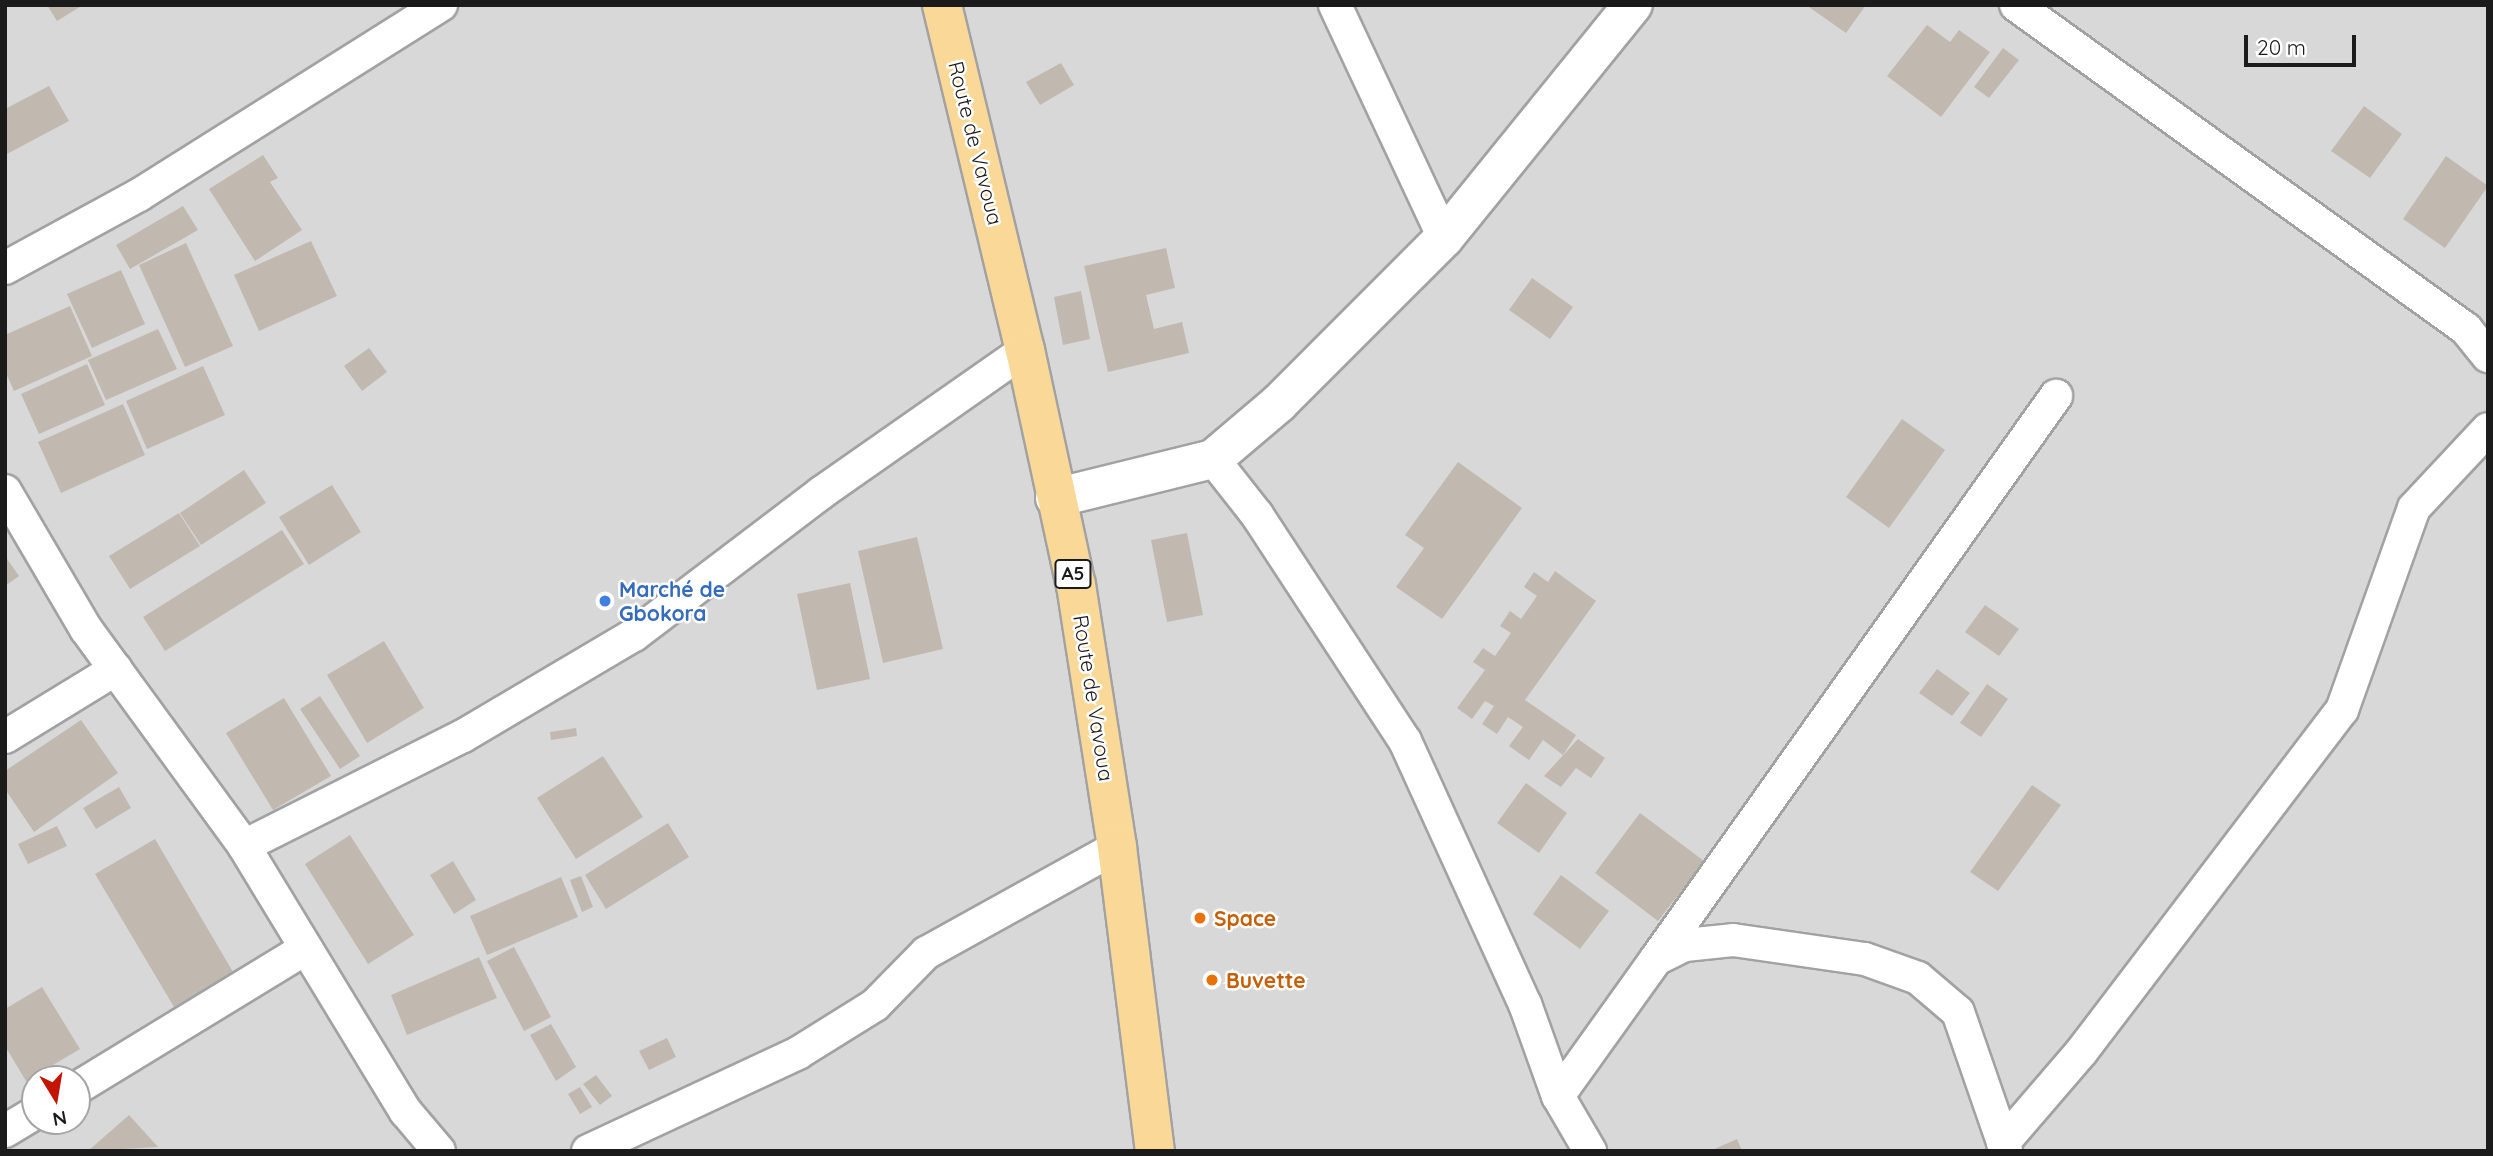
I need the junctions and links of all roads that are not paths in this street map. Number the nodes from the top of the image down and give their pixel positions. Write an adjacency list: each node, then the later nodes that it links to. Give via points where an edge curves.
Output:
1 (441, 5): 7 (street, via 138,195)
2 (942, 5): 9 (main road, Route de Vavoua / A5)
3 (1335, 5): 6 (street)
4 (1633, 5): 6 (street)
5 (2016, 5): 8 (street)
6 (1444, 239): 13 (street, via 1279,403)
7 (5, 268)
8 (2477, 328): 10 (street)
9 (1025, 350): 15 (main road, Route de Vavoua / A5); 18 (street, via 821,493 626,640 463,736)
10 (2488, 355)
11 (2056, 396): 21 (street)
12 (2488, 429): 26 (street, via 2414,508 2342,709)
13 (1213, 459): 15 (street); 23 (street, via 1257,516 1405,741 1525,1004)
14 (5, 491): 16 (street, via 41,557)
15 (1055, 498): 19 (main road, Route de Vavoua / A5, via 1076,586)
16 (116, 669): 17 (street); 18 (street)
17 (5, 737)
18 (244, 846): 20 (street)
19 (1118, 846): 28 (street, via 926,953 876,1005 798,1053); 29 (main road, Route de Vavoua / A5)
20 (306, 948): 22 (street); 27 (street, via 406,1112)
21 (1656, 959): 23 (street); 26 (street, via 1685,945 1733,940 1866,959 1918,978 1958,1012)
22 (91, 1079)
23 (1558, 1096): 30 (street)
24 (21, 1121): 25 (street)
25 (5, 1131)
26 (2004, 1147)
27 (439, 1151)
28 (588, 1151)
29 (1155, 1151)
30 (1590, 1151)

